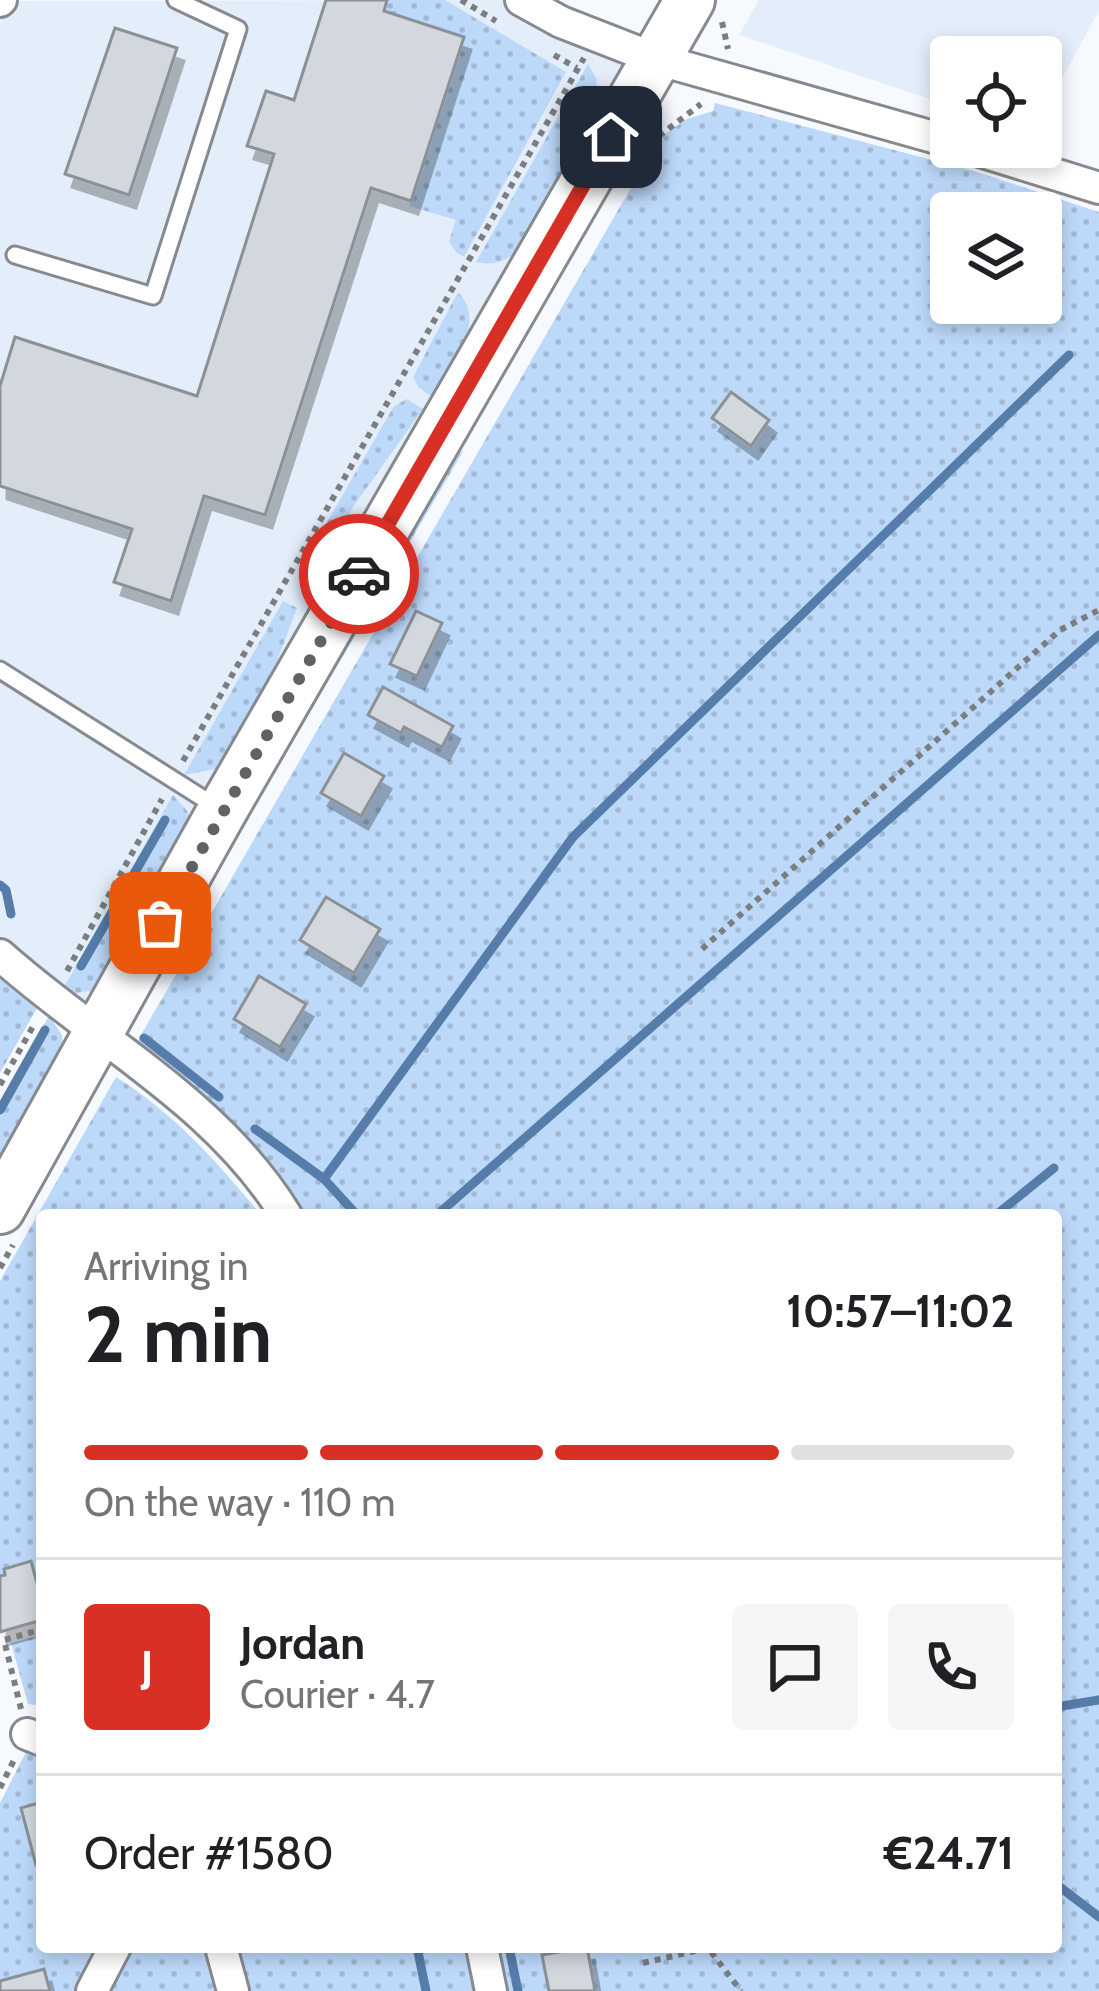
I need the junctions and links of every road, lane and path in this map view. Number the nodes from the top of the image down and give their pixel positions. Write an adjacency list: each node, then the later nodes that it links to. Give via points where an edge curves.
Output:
1 (176, 0): 10 (lane, via 238,29 153,296)
2 (521, 0): 5 (street)
3 (709, 6): 4 (path); 5 (main road)
4 (730, 46)
5 (656, 59): 7 (street); 15 (main road)
6 (577, 68): 13 (path)
7 (930, 136)
8 (1035, 168): 9 (street)
9 (1099, 188)
10 (14, 255)
11 (1099, 610): 16 (path, via 1060,630)
12 (0, 670): 15 (lane)
13 (181, 765)
14 (163, 797): 18 (path)
15 (222, 811): 20 (main road)
16 (702, 950)
17 (0, 955): 20 (street)
18 (62, 980)
19 (38, 1019): 21 (path)
20 (99, 1035): 22 (main road); 23 (street, via 236,1148)
21 (0, 1085)
22 (0, 1209)
23 (282, 1209)
24 (36, 1631): 25 (path, via 4,1640)
25 (34, 1737)
26 (112, 1953): 32 (street)
27 (223, 1953): 33 (street)
28 (483, 1953): 34 (street)
29 (687, 1953): 31 (path)
30 (712, 1953): 35 (path)
31 (644, 1963)
32 (92, 1991)
33 (233, 1991)
34 (491, 1991)
35 (741, 1991)

